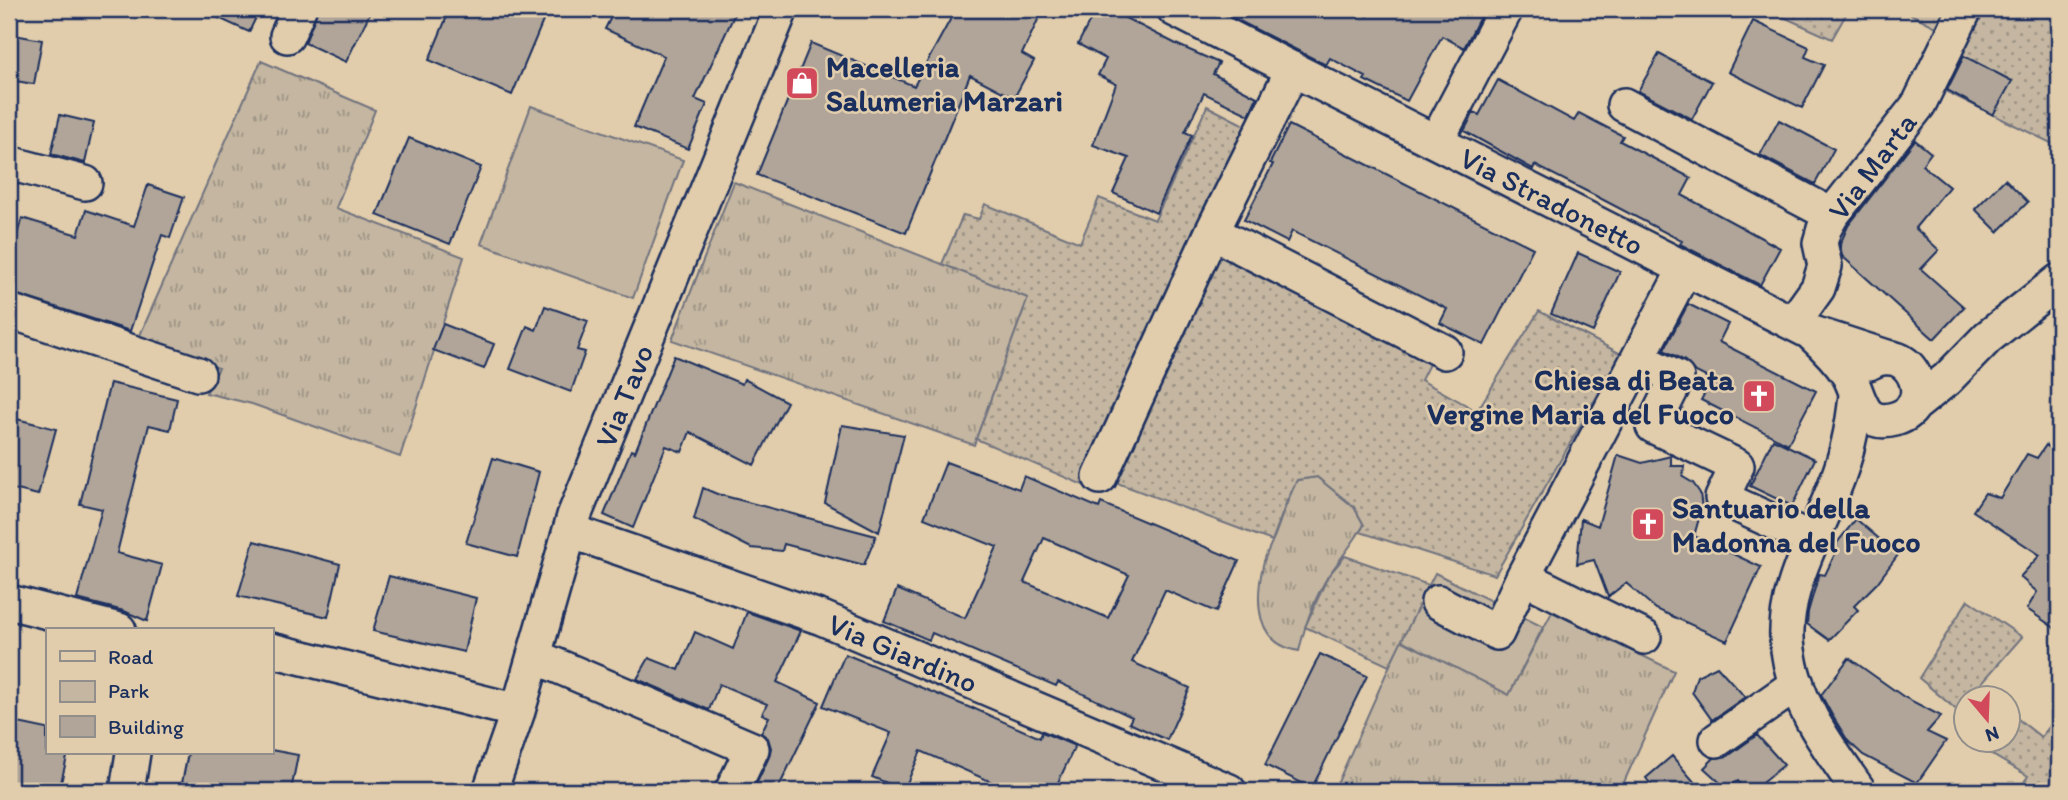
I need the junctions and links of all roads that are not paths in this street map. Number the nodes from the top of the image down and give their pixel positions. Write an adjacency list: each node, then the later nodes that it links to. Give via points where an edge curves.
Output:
1 (781, 9): 25 (street, Via Tavo)
2 (1506, 9): 7 (street)
3 (1965, 9): 10 (street, Via Marta, via 1919,104)
4 (1184, 11): 5 (street, Via Stradonetto)
5 (1293, 69): 7 (street, Via Stradonetto); 11 (street)
6 (1624, 105): 10 (street)
7 (1436, 142): 12 (street, Via Stradonetto)
8 (9, 163): 9 (street)
9 (85, 183)
10 (1832, 215): 15 (street, Via Marta, via 1821,243 1825,266)
11 (1212, 232): 17 (street); 23 (street)
12 (1685, 269): 15 (street, Via Stradonetto); 18 (street)
13 (2059, 281): 16 (street, Via Stradonetto)
14 (9, 311): 20 (street)
15 (1802, 328): 19 (street, Via Stradonetto); 21 (street, Via Stradonetto, via 1835,357)
16 (1988, 337): 19 (street, Via Stradonetto, via 1946,354); 22 (street, Via Stradonetto, via 1940,386)
17 (1446, 352)
18 (1638, 359): 26 (street, via 1677,378 1653,426 1737,466 1722,498); 27 (street)
19 (1896, 360): 21 (street, via 1882,358 1867,365 1861,370); 22 (street, via 1911,370 1917,382 1917,394)
20 (198, 374)
21 (1856, 391): 22 (street, via 1858,404 1871,416 1879,419); 24 (street, via 1849,441)
22 (1904, 412): 24 (street, Via Stradonetto)
23 (1100, 477)
24 (1836, 484): 26 (street)
25 (570, 531): 33 (street, Via Tavo); 41 (street, Via Giardino, via 822,618)
26 (1813, 540): 34 (street, via 1788,617 1788,652)
27 (1523, 577): 29 (street, via 1497,633); 31 (street)
28 (9, 602): 30 (street)
29 (1438, 602)
30 (111, 628)
31 (1644, 637)
32 (273, 650): 35 (street)
33 (534, 656): 35 (street, Via Tavo); 40 (street, via 752,749)
34 (1797, 684): 36 (street); 42 (street, via 1812,722)
35 (518, 711): 39 (street, Via Tavo)
36 (1717, 740)
37 (133, 754): 38 (street)
38 (127, 791)
39 (490, 791)
40 (732, 791)
41 (1229, 791)
42 (1859, 791)

